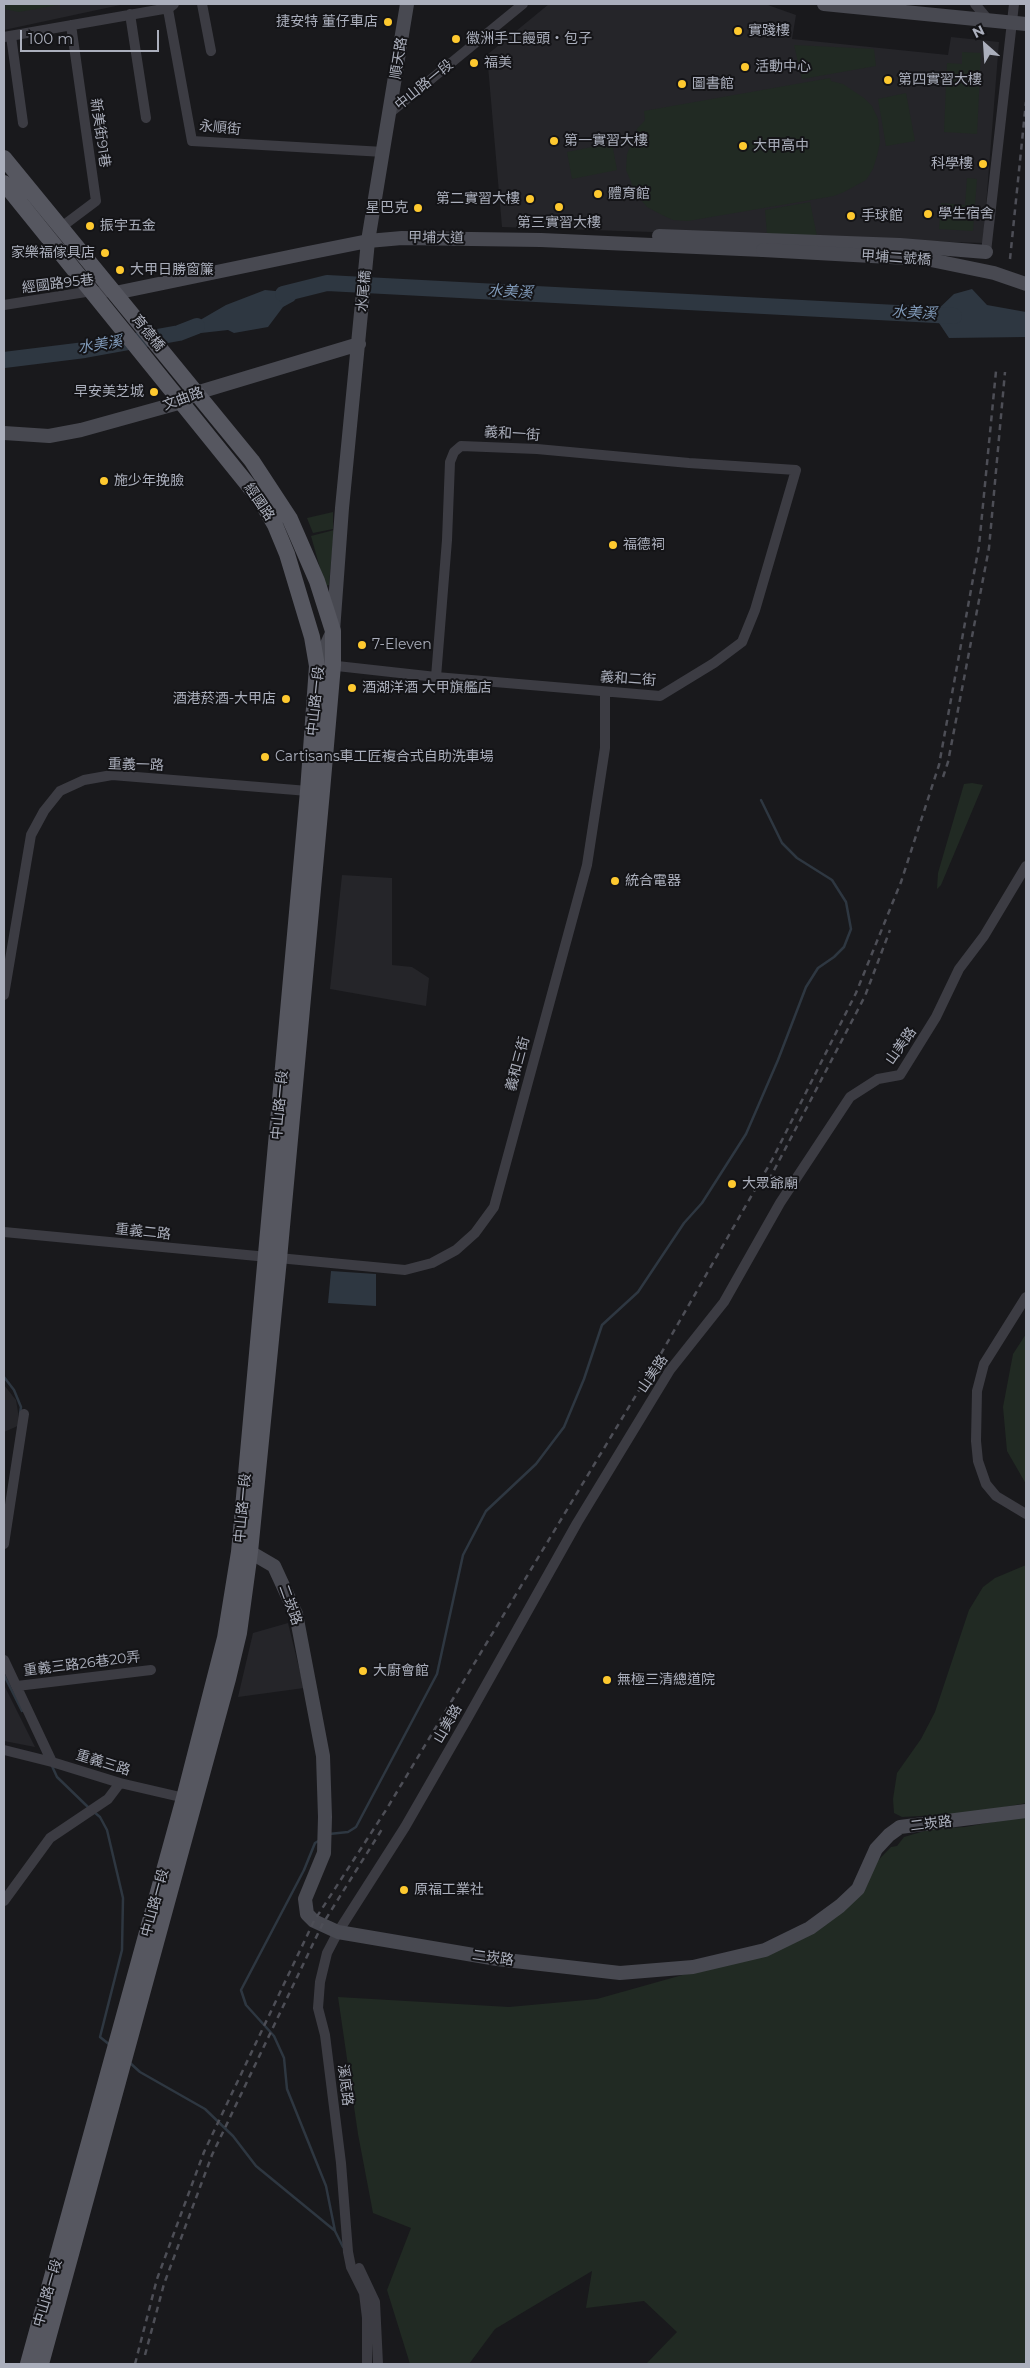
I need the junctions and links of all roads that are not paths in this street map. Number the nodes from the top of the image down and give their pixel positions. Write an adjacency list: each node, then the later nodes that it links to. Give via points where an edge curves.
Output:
1 (202, 4): 13 (street)
2 (407, 4): 14 (street, 順天路)
3 (523, 4): 14 (street, 中山路一段)
4 (824, 4): 9 (street)
5 (975, 4): 9 (street)
6 (1014, 4): 10 (street)
7 (170, 5): 8 (street); 17 (street, 永順街, via 192,141)
8 (130, 14): 11 (street); 15 (street)
9 (990, 22): 10 (street)
10 (1020, 23): 24 (street)
11 (71, 25): 12 (street); 20 (street, 新美街91巷, via 96,201)
12 (7, 36): 16 (street)
13 (211, 51)
14 (390, 112): 17 (street, 中山路一段)
15 (146, 118)
16 (24, 122)
17 (384, 152): 22 (street, 中山路一段)
18 (4, 158): 20 (main road)
19 (4, 183): 26 (main road)
20 (60, 228): 27 (main road)
21 (541, 240): 22 (street, 甲埔大道, via 402,238); 23 (street, 甲埔大道); 24 (street, via 577,234 900,245)
22 (368, 248): 27 (street, 甲埔大道); 29 (street, 水尾橋)
23 (763, 250): 25 (street, 甲埔二號橋, bridge, via 926,259 994,273)
24 (986, 252)
25 (1026, 284)
26 (92, 291): 27 (street, 經國路95巷); 28 (street, 經國路95巷); 32 (main road, 育德橋)
27 (115, 293): 31 (main road, 育德橋)
28 (4, 305)
29 (361, 327): 30 (street, 中山路一段)
30 (359, 344): 33 (street, 文曲路); 36 (street, 中山路一段)
31 (170, 360): 33 (main road, 經國路)
32 (152, 364): 33 (main road, 經國路)
33 (189, 398): 34 (street, 文曲路, via 81,430 49,436); 36 (main road, 經國路, via 252,462 290,519 317,582); 38 (main road, 經國路, via 275,525 312,637)
34 (4, 433)
35 (796, 470): 39 (street, 義和一街, via 461,446 450,462); 40 (street, 義和二街, via 756,610 742,642 660,696)
36 (333, 631): 37 (main road, 中山路一段); 38 (street, 中山路一段)
37 (333, 665): 38 (street, 義和二街); 39 (street, 義和二街); 45 (main road, 中山路一段)
38 (317, 666): 41 (main road, 中山路一段)
39 (436, 677): 40 (street, 義和二街)
40 (605, 692): 45 (street, 義和三街, via 605,748 587,865 494,1207 475,1233 456,1250 432,1263 405,1270)
41 (308, 791): 43 (street, 重義一路, via 112,775 84,780 60,791 31,835); 45 (main road, 中山路一段)
42 (1026, 866): 60 (street, 山美路, via 984,936 959,969 936,1017 900,1075 878,1079 850,1097 776,1209 724,1302 670,1370 576,1523 405,1827)
43 (4, 995)
44 (4, 1232): 45 (street, 重義二路)
45 (272, 1259): 50 (main road, 中山路一段)
46 (1026, 1297): 48 (street, via 984,1364 977,1391 976,1441 978,1461 986,1484 996,1496)
47 (24, 1414): 49 (street)
48 (1026, 1514)
49 (4, 1544)
50 (245, 1552): 57 (main road, 中山路一段); 60 (street, 二崁路, via 274,1566 296,1614 323,1756 324,1853 305,1899 307,1914 314,1921)
51 (4, 1660): 53 (street)
52 (151, 1670): 53 (street, 重義三路26巷20弄)
53 (17, 1686): 55 (street)
54 (4, 1750): 55 (street, 重義三路)
55 (52, 1762): 56 (street, 重義三路)
56 (120, 1784): 57 (street, 重義三路); 59 (street, via 108,1798 50,1838)
57 (190, 1800): 62 (main road, 中山路一段); 63 (main road, 中山路一段)
58 (1026, 1811): 60 (street, 二崁路, via 900,1827 876,1849 858,1888 810,1928 765,1950 693,1967 620,1973 497,1959)
59 (4, 1901)
60 (338, 1932): 61 (street, 溪底路, via 327,1953 318,2008 325,2035)
61 (348, 2248): 64 (street, 溪底路, via 351,2267 364,2293); 65 (street, 溪底路, via 375,2302)
62 (28, 2364)
63 (41, 2364)
64 (367, 2364)
65 (378, 2364)

